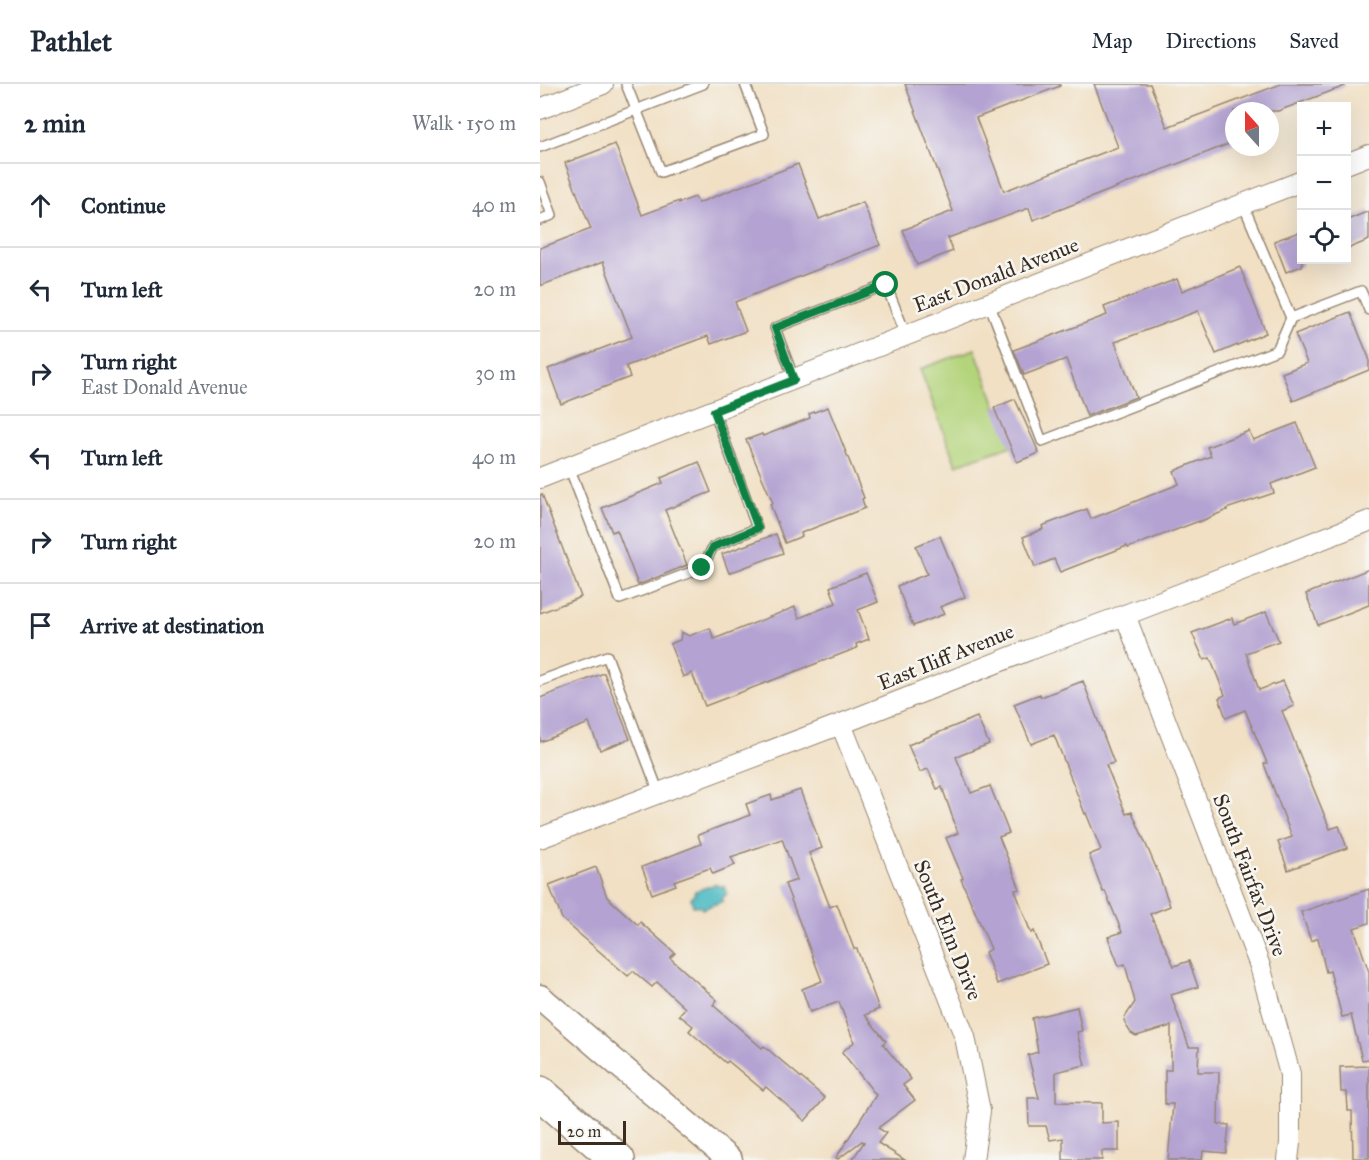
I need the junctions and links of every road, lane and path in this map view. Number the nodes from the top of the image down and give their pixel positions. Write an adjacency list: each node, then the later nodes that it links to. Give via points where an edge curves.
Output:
1 (603, 84): 5 (street)
2 (626, 84): 6 (lane)
3 (703, 84): 6 (lane)
4 (744, 84): 6 (lane, via 764,134 661,172)
5 (540, 108)
6 (636, 110): 7 (lane)
7 (540, 147)
8 (1369, 155): 9 (street)
9 (1351, 162)
10 (540, 182): 13 (lane, via 552,215)
11 (1297, 184): 12 (street, East Donald Avenue)
12 (1243, 204): 14 (street, East Donald Avenue); 16 (lane)
13 (540, 220)
14 (989, 303): 16 (lane, via 1042,441 1277,350); 17 (street, East Donald Avenue)
15 (1369, 310): 16 (lane, via 1361,291)
16 (1291, 318)
17 (906, 335): 18 (street, East Donald Avenue); 18 (lane, via 886,285 775,328)
18 (794, 380): 19 (street, East Donald Avenue)
19 (714, 411): 20 (street, East Donald Avenue); 20 (lane, via 758,528 713,547 702,568 620,599)
20 (569, 467): 21 (street, East Donald Avenue)
21 (540, 478)
22 (1369, 521): 23 (street, East Iliff Avenue)
23 (1125, 615): 25 (street, East Iliff Avenue); 33 (street, South Fairfax Drive, via 1260,966 1290,1074)
24 (540, 681): 26 (lane, via 607,656)
25 (841, 724): 26 (street, East Iliff Avenue); 32 (street, South Elm Drive, via 965,1037 980,1111)
26 (659, 793): 27 (street, East Iliff Avenue)
27 (540, 838)
28 (540, 997): 31 (street)
29 (540, 1093): 30 (highway)
30 (618, 1160)
31 (730, 1160)
32 (972, 1160)
33 (1288, 1160)

